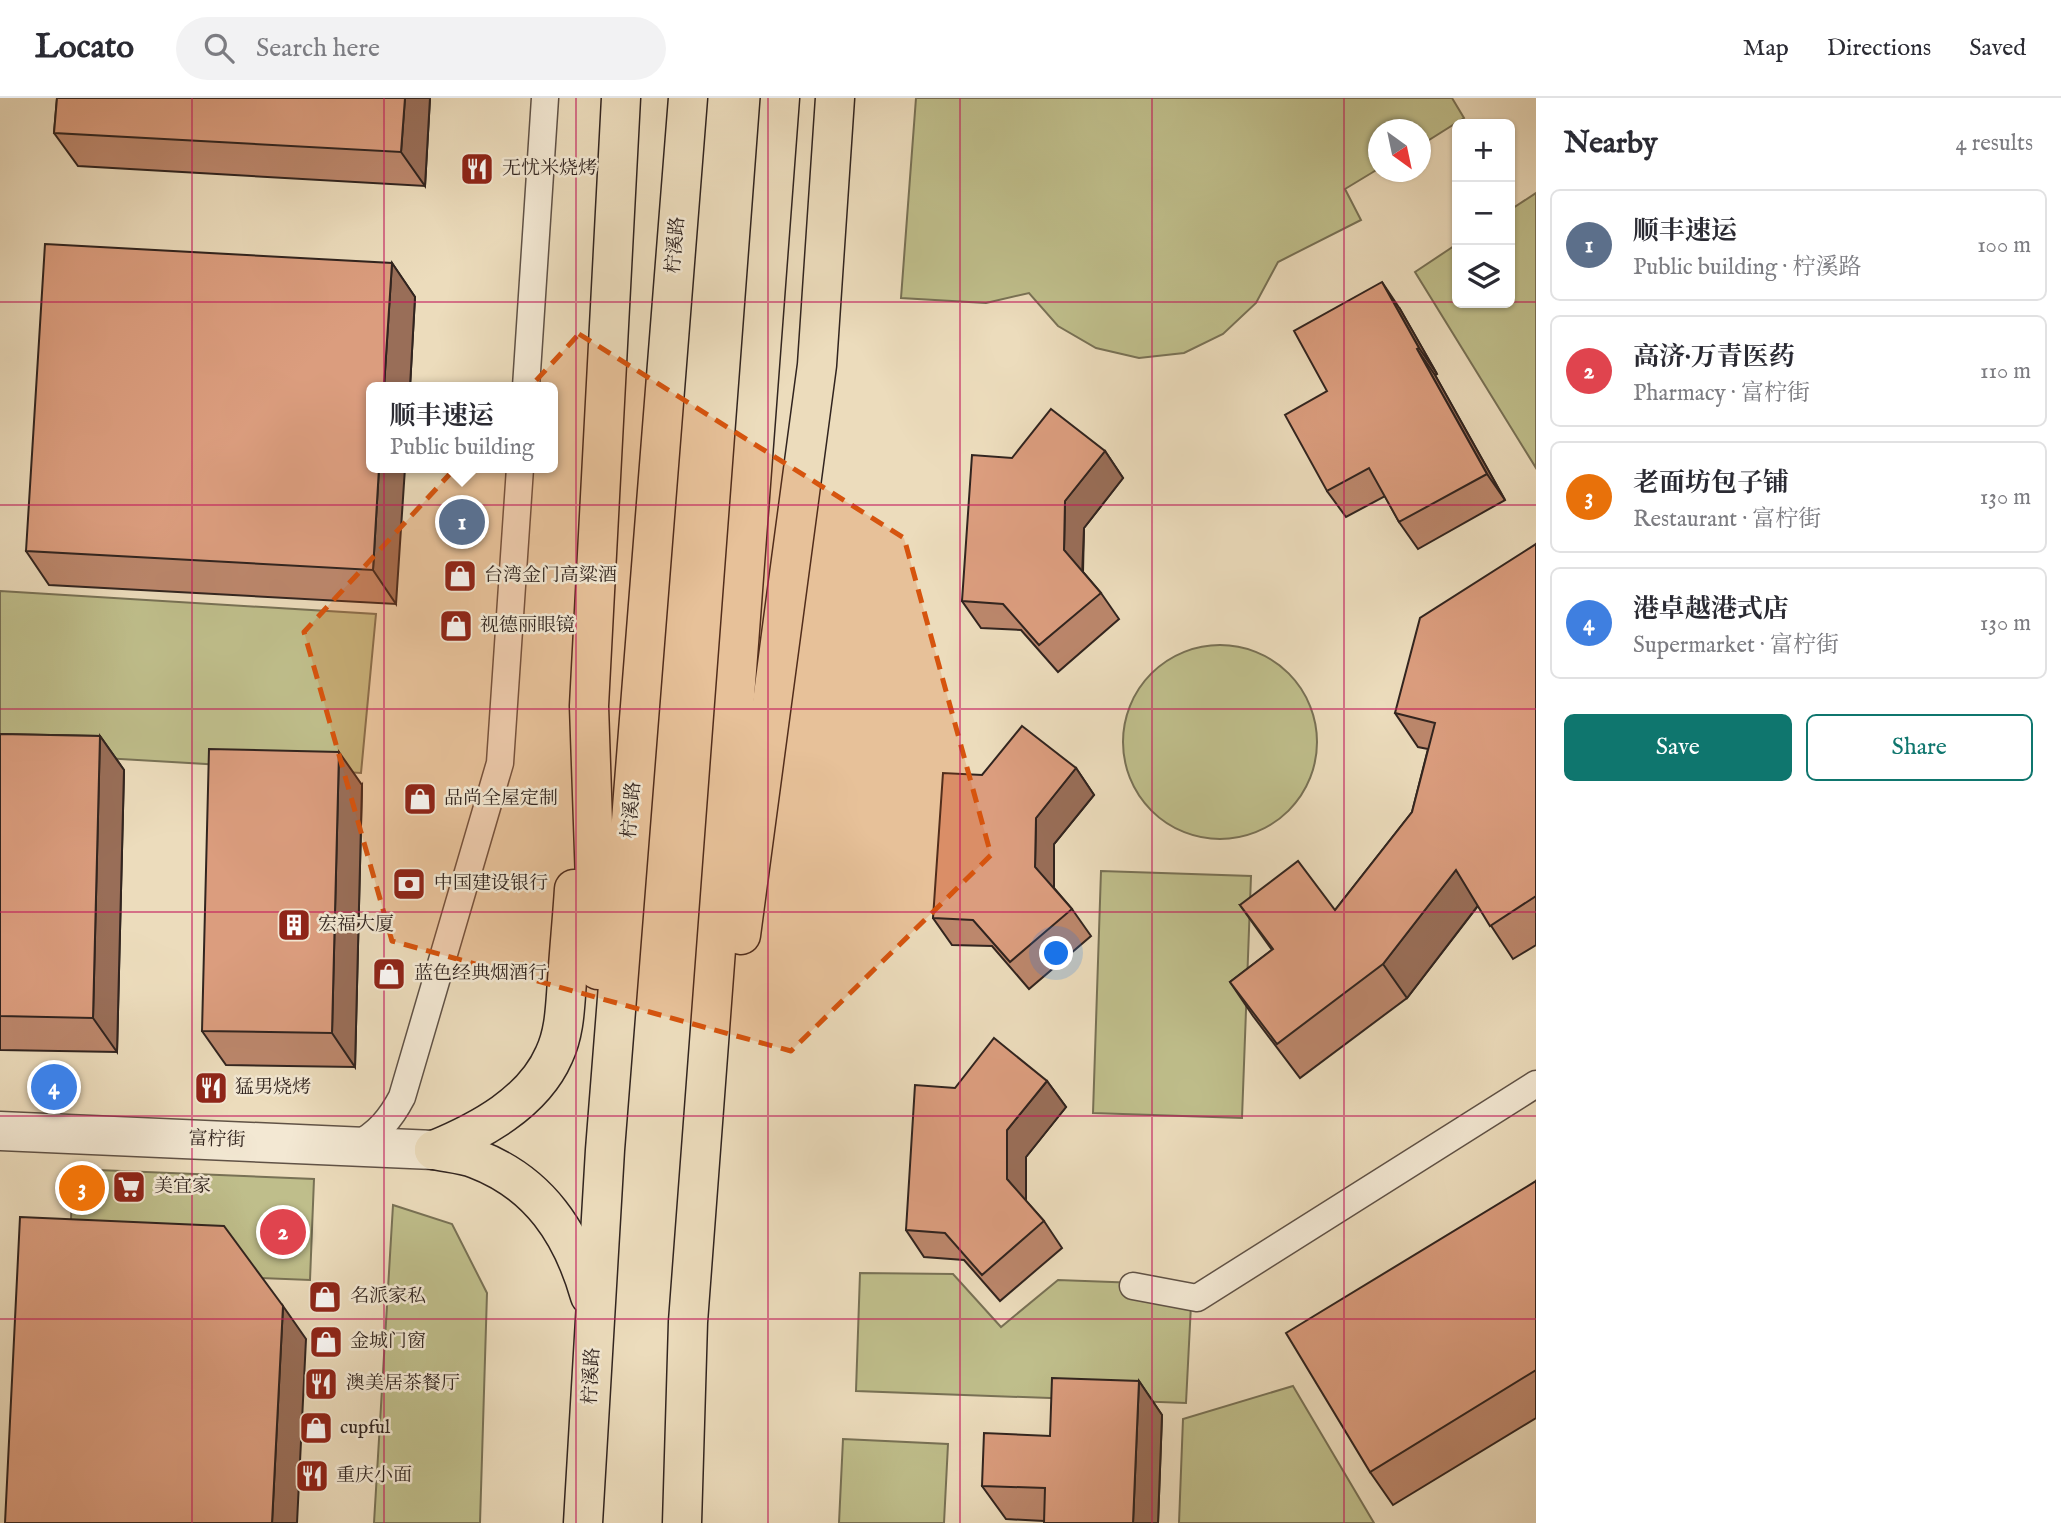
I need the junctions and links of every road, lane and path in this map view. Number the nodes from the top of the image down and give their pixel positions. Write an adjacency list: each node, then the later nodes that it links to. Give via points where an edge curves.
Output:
1 (545, 98): 6 (lane)
2 (621, 98): 8 (main road)
3 (688, 98): 9 (main road, 柠溪路)
4 (780, 98): 20 (main road)
5 (835, 98): 20 (main road, via 817,365)
6 (526, 382)
7 (520, 473): 13 (lane, via 500,763)
8 (589, 706): 10 (main road); 11 (main road)
9 (629, 835): 10 (main road); 17 (main road, 柠溪路)
10 (597, 947): 11 (main road); 17 (main road)
11 (564, 1018): 16 (main road, via 554,1056 531,1087 488,1123)
12 (1536, 1084): 18 (lane, via 1197,1298)
13 (402, 1097): 15 (lane, via 372,1138); 16 (lane, via 402,1115 415,1140)
14 (0, 1131): 15 (street, 富柠街)
15 (356, 1145): 16 (street, 富柠街)
16 (434, 1150): 19 (main road, via 475,1159 532,1192 580,1261)
17 (605, 1150): 19 (main road, 柠溪路)
18 (1133, 1286)
19 (595, 1316): 21 (main road, 柠溪路)
20 (688, 1322): 22 (main road)
21 (583, 1523)
22 (682, 1523)

